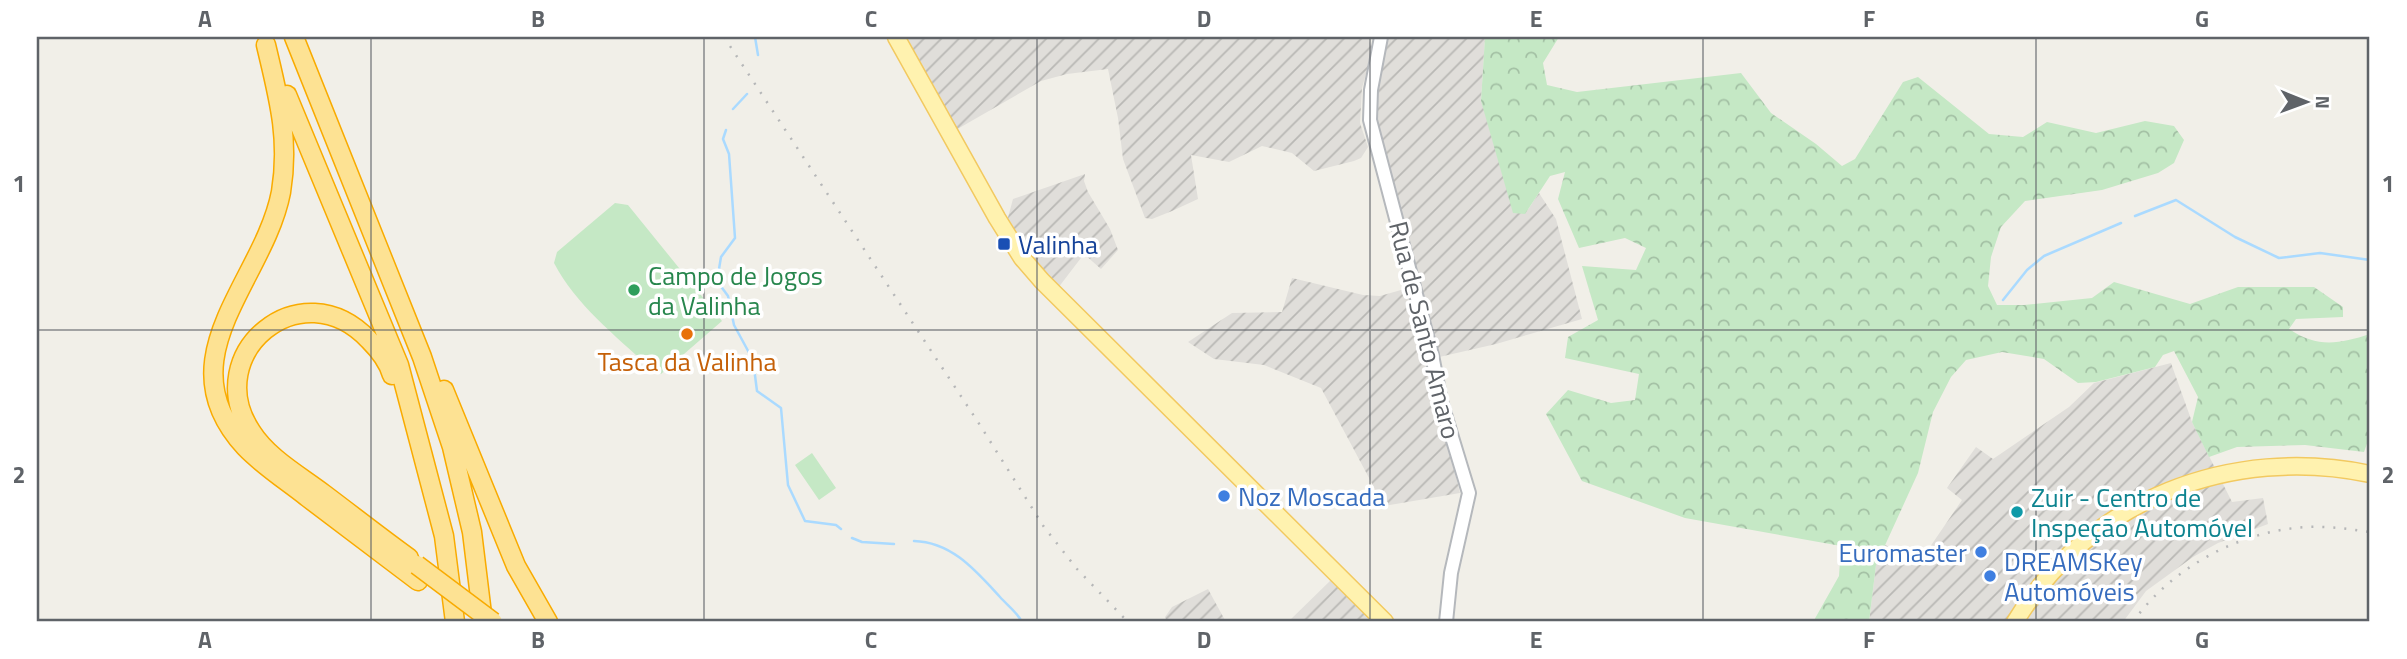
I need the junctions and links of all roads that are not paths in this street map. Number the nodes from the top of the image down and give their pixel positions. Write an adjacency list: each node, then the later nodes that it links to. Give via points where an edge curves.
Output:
1 (294, 37): 5 (highway)
2 (896, 37): 14 (main road, via 1022,258)
3 (1381, 37): 15 (street, Rua de Santo Amaro, via 1370,120 1469,493 1451,573)
4 (264, 41): 6 (highway, via 399,365); 8 (highway, via 282,111 281,192 269,229 220,331 214,359 215,390 226,422 245,447)
5 (367, 219): 11 (highway, via 452,447 472,532); 13 (highway, via 392,262 516,566)
6 (424, 452): 8 (highway, via 389,366 356,326 344,319 320,312 296,314 272,324 246,353 238,378 238,401 256,438); 9 (highway, via 444,536)
7 (2370, 474): 16 (main road, via 2311,466 2260,467 2224,473 2164,493 2080,543)
8 (418, 573): 10 (highway); 12 (highway, bridge)
9 (455, 622)
10 (473, 622)
11 (483, 622)
12 (493, 622)
13 (548, 622)
14 (1385, 622)
15 (1446, 622)
16 (2015, 622)

